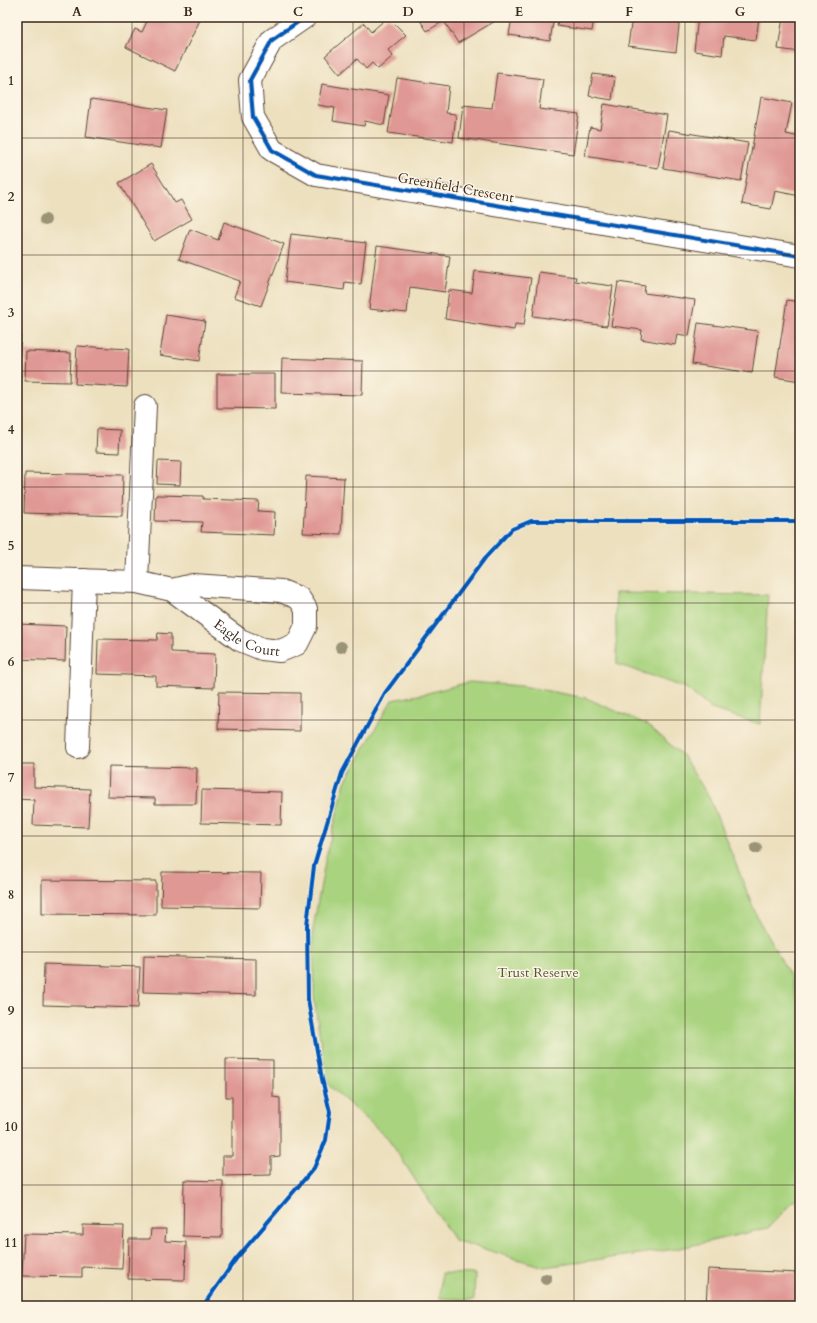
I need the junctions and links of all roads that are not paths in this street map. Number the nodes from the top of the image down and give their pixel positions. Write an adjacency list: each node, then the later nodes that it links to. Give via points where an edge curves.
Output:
1 (305, 17): 2 (street, Greenfield Crescent, via 272,40 250,80 253,117 272,150 316,175)
2 (800, 256)
3 (144, 406): 6 (street)
4 (17, 578): 5 (street, Eagle Court)
5 (84, 580): 6 (street, Eagle Court); 8 (street)
6 (137, 582): 7 (street, Eagle Court)
7 (172, 590): 7 (street, Eagle Court, via 240,640 262,649 280,651 296,644 306,626 306,609 298,598 281,591 193,585)
8 (78, 747)

